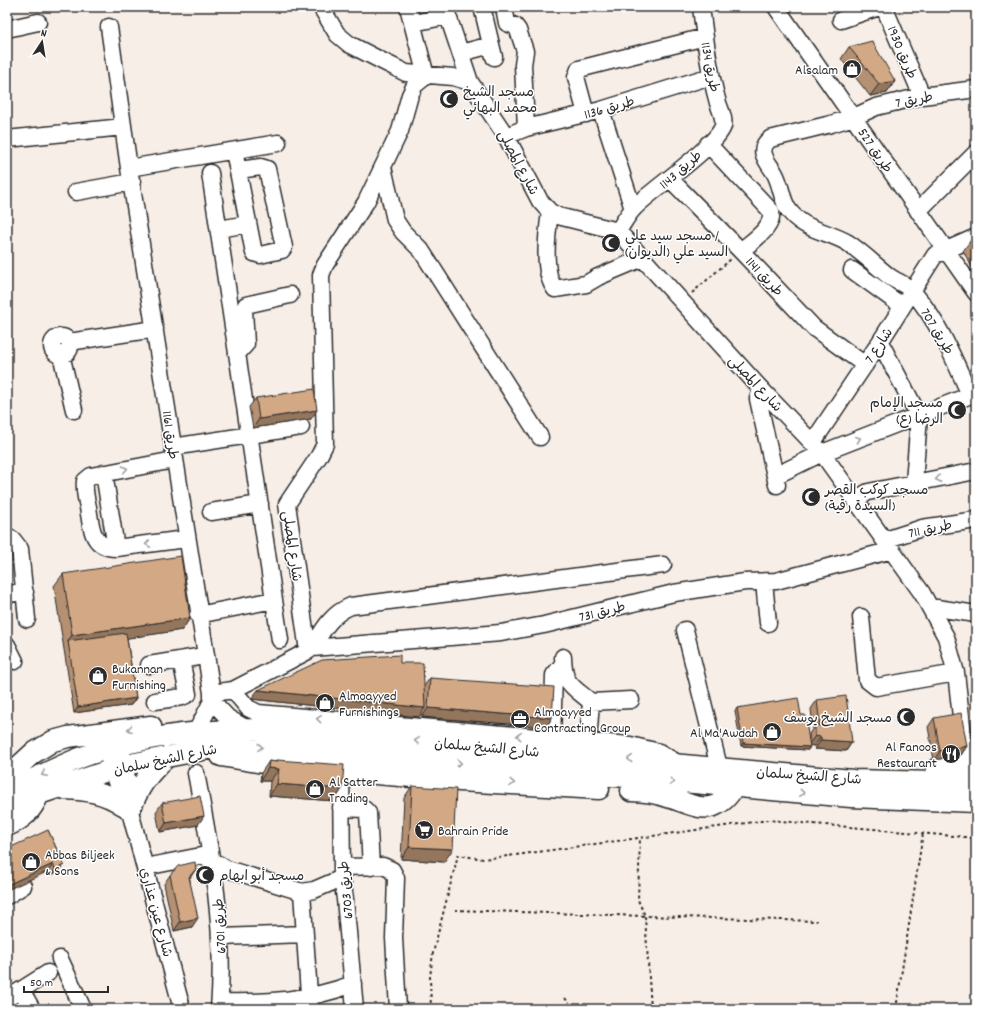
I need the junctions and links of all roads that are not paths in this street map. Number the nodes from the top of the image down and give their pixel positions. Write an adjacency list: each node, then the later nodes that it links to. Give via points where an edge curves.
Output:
1 (321, 7): 16 (street, via 337,34 349,44 406,73)
2 (408, 7): 11 (street)
3 (482, 7): 15 (street, via 492,51)
4 (504, 7): 26 (street, via 507,23 518,30 525,51 523,65)
5 (701, 7): 14 (street, طريق 1134)
6 (776, 7): 23 (street, طريق 527)
7 (879, 7): 9 (street)
8 (884, 7): 20 (street, طريق 1930)
9 (841, 20)
10 (38, 22): 13 (street)
11 (413, 24): 15 (street, شارع المصلى, via 448,16); 16 (street)
12 (109, 27): 25 (street, طريق 1161)
13 (7, 29)
14 (705, 38): 17 (street, طريق 1134); 22 (street, via 579,69 576,77)
15 (461, 53): 18 (street, شارع المصلى)
16 (426, 76): 18 (street, via 453,77); 33 (street, شارع المصلى, via 415,85 410,95 400,131)
17 (711, 76): 21 (street, طريق 1136); 24 (street, طريق 1134)
18 (470, 82): 27 (street, شارع المصلى)
19 (976, 89): 20 (street, طريق 7)
20 (922, 96): 23 (street, طريق 7, via 876,107)
21 (601, 110): 22 (street, طريق 1136); 39 (street)
22 (586, 114): 26 (street, طريق 1136)
23 (854, 117): 41 (street, طريق 527); 50 (street, طريق 7, via 770,139 764,144 763,155 778,177 788,210 808,227 847,243)
24 (723, 126): 30 (street, طريق 1143)
25 (123, 127): 28 (street); 36 (street, طريق 1161)
26 (526, 128): 27 (street, طريق 1136)
27 (506, 136): 40 (street, شارع المصلى, via 540,202)
28 (7, 139)
29 (278, 144): 31 (street)
30 (708, 144): 37 (street, طريق 1143); 47 (street, via 771,211 772,219 769,225)
31 (234, 151): 34 (street); 36 (street)
32 (974, 157): 41 (street)
33 (382, 167): 64 (street, via 395,220 421,250); 92 (street, شارع المصلى, via 366,202 325,265 322,275 324,444 288,504)
34 (239, 170): 42 (street); 42 (street, via 261,167 267,169 284,247 282,250 260,255 254,253)
35 (210, 173): 43 (street)
36 (130, 175): 38 (street); 54 (street, طريق 1161)
37 (670, 179): 39 (street, طريق 1143); 47 (street, طريق 1141)
38 (76, 192)
39 (633, 209): 44 (street, طريق 1143)
40 (550, 212): 44 (street); 48 (street, via 547,259 551,284 555,289 586,284 598,276)
41 (918, 212): 46 (street, طريق 527)
42 (248, 224): 43 (street)
43 (219, 228): 56 (street)
44 (618, 231): 48 (street, شارع المصلى)
45 (976, 237): 46 (street, شارع 7)
46 (945, 250): 50 (street, شارع 7, via 935,255); 51 (street, طريق 527)
47 (741, 251): 57 (street, طريق 1141, via 814,328)
48 (643, 258): 58 (street, شارع المصلى)
49 (852, 270): 53 (street)
50 (912, 290): 53 (street, شارع 7); 59 (street, طريق 707, via 947,341)
51 (976, 293)
52 (290, 295): 56 (street, via 246,305 246,344)
53 (902, 306): 55 (street, شارع 7)
54 (155, 329): 60 (street, via 65,348); 66 (street, طريق 1161)
55 (880, 342): 57 (street, شارع 7); 61 (street)
56 (237, 354): 63 (street)
57 (865, 365): 65 (street, شارع 7)
58 (761, 389): 65 (street, شارع المصلى); 65 (street, طريق 707, via 758,399 776,482)
59 (973, 394): 61 (street, طريق 707)
60 (74, 410)
61 (919, 416): 65 (street, طريق 707, one-way to 61); 69 (street)
62 (301, 427): 63 (street)
63 (249, 436): 66 (street); 71 (street)
64 (540, 438)
65 (817, 447): 70 (street, شارع المصلى)
66 (173, 453): 68 (street, one-way to 66); 75 (street, طريق 1161)
67 (976, 471): 69 (street, one-way to 69)
68 (104, 473): 77 (street); 77 (street, via 91,476 85,481 92,531 100,544)
69 (914, 483): 70 (street, via 868,492)
70 (855, 500): 76 (street, شارع المصلى)
71 (260, 504): 72 (street); 82 (street)
72 (211, 512)
73 (976, 520): 76 (street, طريق 711, via 922,528)
74 (7, 536): 80 (street, via 20,549)
75 (186, 539): 77 (street, one-way to 77); 85 (street, طريق 1161)
76 (889, 545): 79 (street, طريق 731, via 776,581); 83 (street, شارع المصلى)
77 (116, 548)
78 (662, 565): 92 (street, via 351,606 340,610 332,617)
79 (764, 582): 88 (street); 92 (street, طريق 731, via 745,582 674,593 501,633)
80 (25, 592): 81 (street); 87 (street)
81 (7, 594)
82 (274, 600): 85 (street); 90 (street)
83 (930, 607): 84 (street); 97 (street, شارع المصلى, via 946,637)
84 (976, 614)
85 (198, 615): 93 (street, طريق 1161)
86 (861, 617): 97 (street, via 867,680 876,687)
87 (27, 619)
88 (768, 623)
89 (685, 630): 112 (street)
90 (280, 640)
91 (7, 645): 95 (street)
92 (310, 649): 98 (street)
93 (204, 656): 94 (street); 99 (street, طريق 1161)
94 (181, 660): 96 (street); 101 (street, via 188,694 182,698)
95 (15, 661)
96 (149, 665)
97 (956, 673): 116 (street, شارع المصلى)
98 (233, 690): 99 (street); 104 (street, one-way to 98, via 266,714 248,708)
99 (212, 697): 103 (street, via 228,718); 105 (street)
100 (631, 700): 102 (street)
101 (155, 701)
102 (591, 702): 104 (street, via 567,680 563,659 554,675); 106 (street)
103 (247, 729): 105 (main road, شارع الشيخ سلمان); 111 (main road, شارع الشيخ سلمان, one-way to 103, via 277,729)
104 (552, 739): 106 (street)
105 (196, 741): 107 (main road, شارع الشيخ سلمان); 108 (main road, one-way to 108, via 156,725 68,737 53,741); 110 (main road, شارع الشيخ سلمان); 114 (main road, via 261,764); 118 (main road, شارع الشيخ سلمان, one-way to 118, via 218,747 248,746 342,752)
106 (588, 742): 111 (street, via 650,749 670,757)
107 (113, 747): 109 (main road, شارع الشيخ سلمان); 113 (street, شارع عين عذاري)
108 (32, 754): 109 (main road); 117 (main road)
109 (84, 756): 119 (main road, شارع الشيخ سلمان, one-way to 119)
110 (168, 756): 113 (main road, شارع الشيخ سلمان); 122 (main road, via 153,769)
111 (679, 764): 112 (main road, شارع الشيخ سلمان)
112 (714, 765): 116 (main road, شارع الشيخ سلمان, via 852,780)
113 (118, 767): 120 (main road, شارع الشيخ سلمان); 122 (street, شارع عين عذاري)
114 (341, 770): 118 (main road, one-way to 118, via 460,781 638,791 706,808 724,801); 123 (street, طريق 6703)
115 (196, 773): 126 (street, طريق 6701)
116 (973, 774)
117 (7, 777)
118 (734, 788): 121 (main road, شارع الشيخ سلمان, one-way to 121, via 851,797)
119 (7, 791)
120 (48, 792): 122 (main road, via 96,792); 124 (main road, شارع الشيخ سلمان); 125 (main road, via 24,818)
121 (976, 802)
122 (129, 807): 127 (street, شارع عين عذاري)
123 (341, 808): 128 (street, via 364,809 368,813); 129 (street, طريق 6703)
124 (7, 810)
125 (7, 826)
126 (213, 862): 127 (street, via 201,856); 131 (street, via 227,869); 134 (street, طريق 6701)
127 (145, 867): 145 (street, شارع عين عذاري)
128 (371, 867): 129 (street); 147 (street, via 383,866 392,870 396,878 394,943)
129 (342, 873): 131 (street, via 314,890); 137 (street, طريق 6703)
130 (23, 886): 132 (street)
131 (302, 892): 133 (street)
132 (7, 896)
133 (305, 934): 134 (street); 140 (street)
134 (221, 937): 141 (street, طريق 6701)
135 (60, 959): 144 (street)
136 (48, 973): 138 (street)
137 (353, 984): 140 (street); 146 (street, طريق 6703)
138 (21, 990): 139 (street); 143 (street)
139 (7, 999)
140 (309, 1003): 142 (street)
141 (220, 1005): 142 (street)
142 (258, 1006)
143 (32, 1009)
144 (83, 1009)
145 (182, 1009)
146 (355, 1009)
147 (398, 1009)

